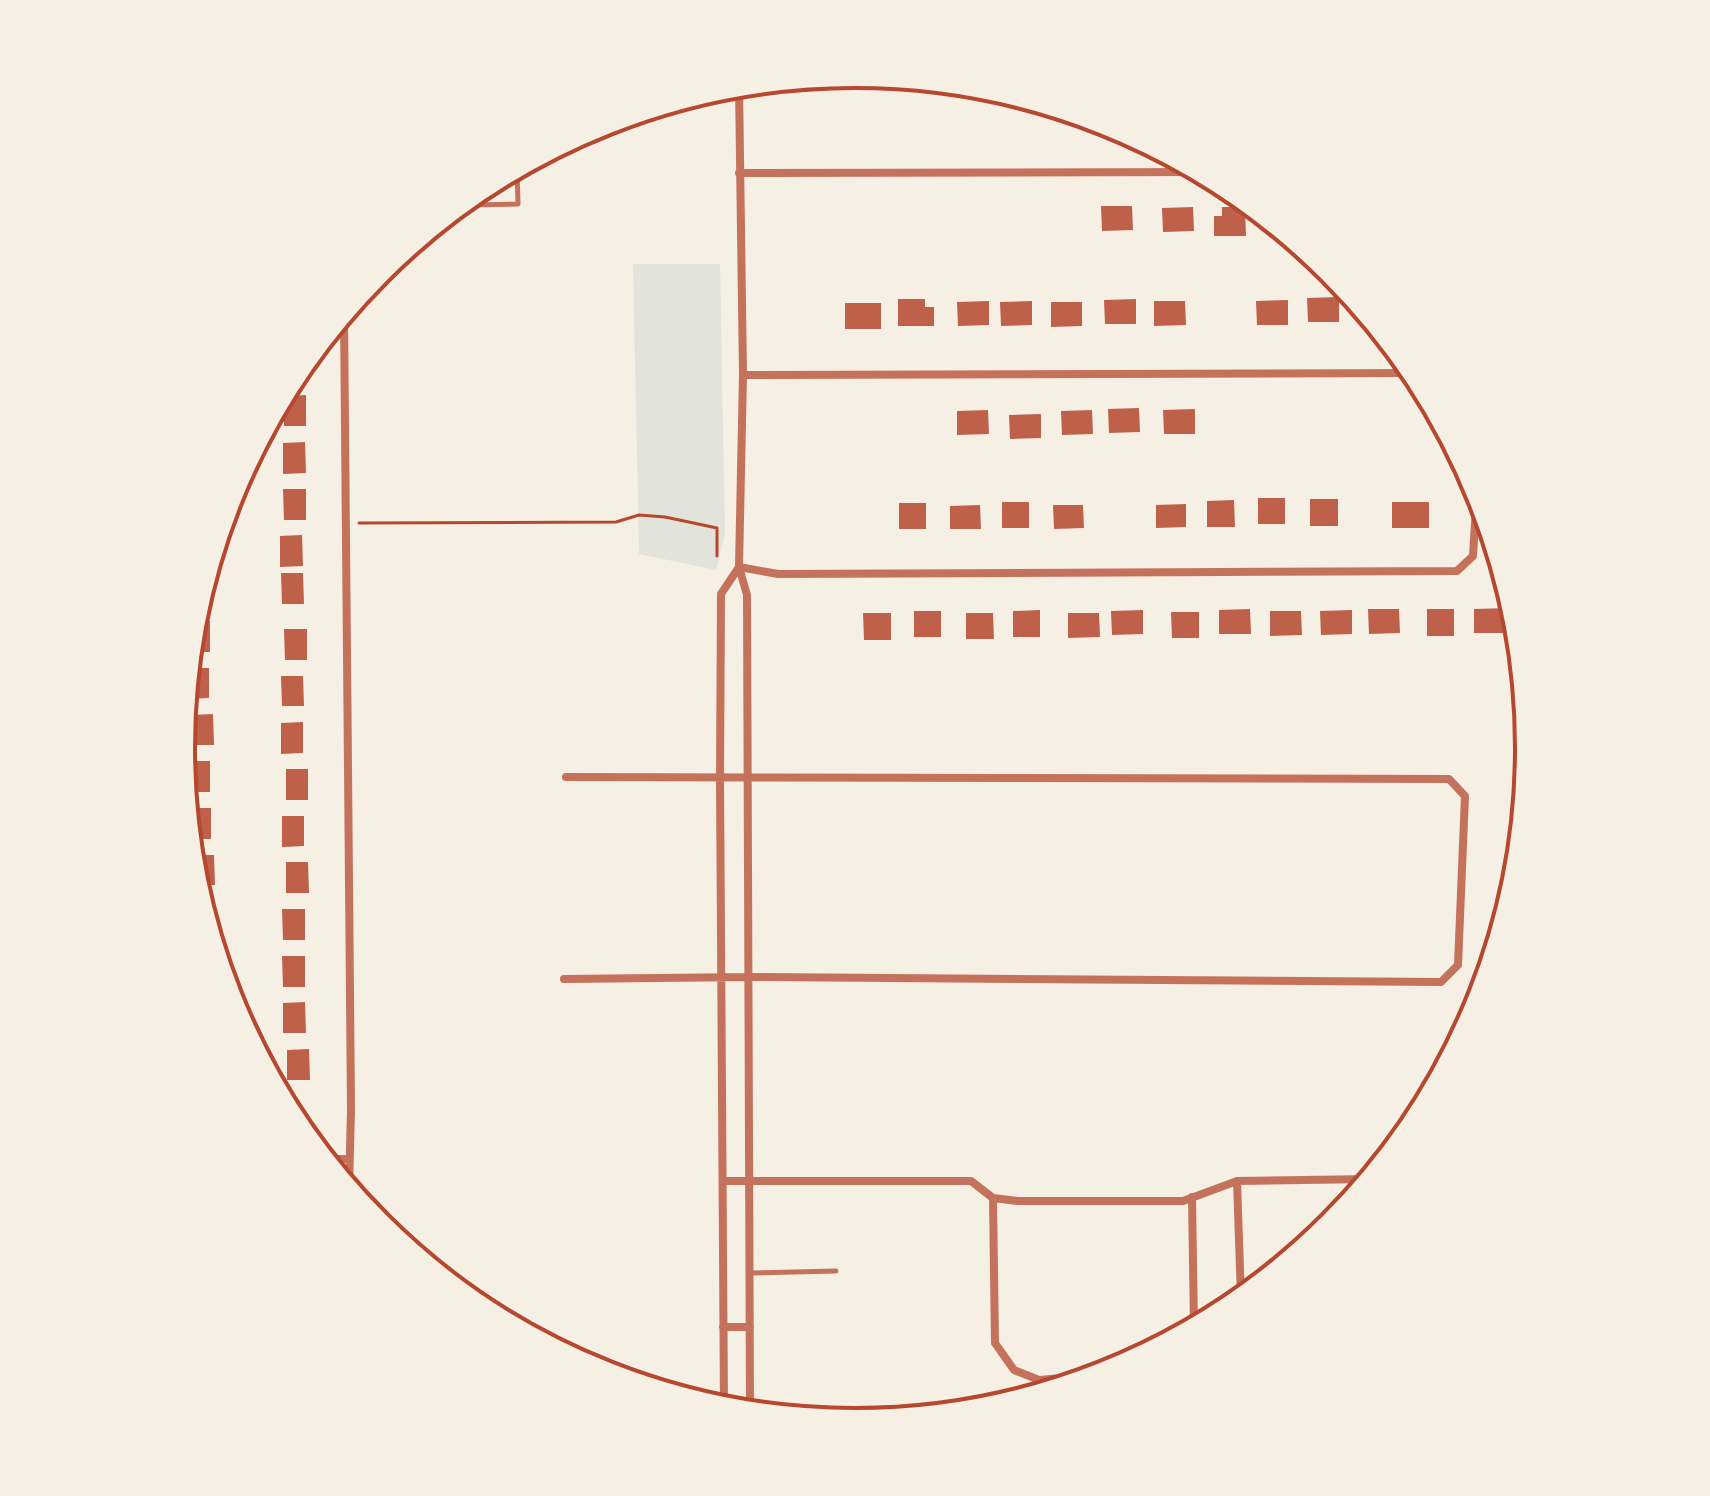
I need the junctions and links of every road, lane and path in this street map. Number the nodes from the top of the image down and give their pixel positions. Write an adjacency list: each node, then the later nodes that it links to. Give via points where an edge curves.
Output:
1 (739, 99): 3 (street)
2 (1177, 172): 3 (street)
3 (739, 173): 8 (street)
4 (517, 181): 5 (lane, via 518,204)
5 (480, 205)
6 (344, 330): 10 (street)
7 (1398, 373): 8 (street)
8 (743, 375): 12 (street)
9 (1475, 522): 12 (street, via 1473,556 1457,571 778,574)
10 (347, 524): 11 (path, via 665,517 717,528); 20 (street)
11 (717, 556)
12 (739, 567): 14 (street, via 721,594); 15 (street, via 747,595)
13 (566, 777): 14 (street)
14 (720, 779): 15 (street); 16 (street)
15 (747, 779): 17 (street); 17 (street, via 1449,779 1465,796 1458,965 1441,982)
16 (722, 977): 17 (street); 18 (street); 24 (street)
17 (750, 977): 23 (street)
18 (564, 979)
19 (339, 1159): 20 (street)
20 (348, 1159): 21 (street)
21 (348, 1170)
22 (1354, 1179): 25 (street)
23 (750, 1180): 24 (street); 27 (street, via 971,1181); 29 (street)
24 (723, 1181): 32 (street)
25 (1237, 1181): 26 (street); 30 (street)
26 (1192, 1197): 27 (street); 31 (street)
27 (993, 1198): 34 (street, via 995,1343 1014,1370)
28 (836, 1271): 29 (lane)
29 (750, 1273): 33 (street)
30 (1240, 1284)
31 (1194, 1315)
32 (723, 1327): 33 (street); 35 (street)
33 (750, 1327): 36 (street)
34 (1047, 1379)
35 (724, 1395)
36 (750, 1399)

